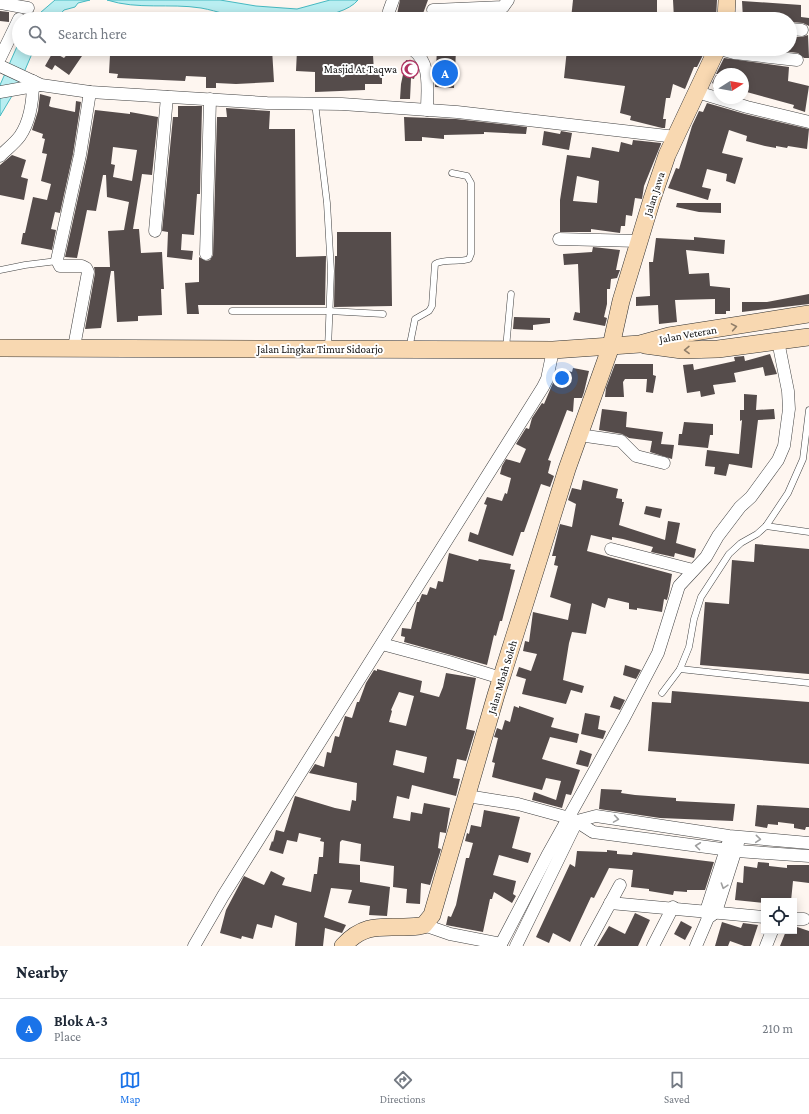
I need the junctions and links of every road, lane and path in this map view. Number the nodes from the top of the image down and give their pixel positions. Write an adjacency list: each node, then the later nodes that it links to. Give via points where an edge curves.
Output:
1 (393, 0): 9 (street)
2 (508, 0): 6 (street, via 503,8)
3 (727, 0): 10 (street)
4 (0, 3): 5 (street)
5 (31, 4): 8 (street)
6 (462, 4): 7 (street)
7 (434, 10)
8 (25, 12)
9 (389, 12)
10 (726, 12)
11 (797, 30): 12 (street)
12 (802, 30)
13 (12, 38): 18 (street)
14 (420, 56): 26 (street, via 427,79)
15 (715, 56): 22 (street, Jalan Jawa)
16 (761, 56): 17 (street)
17 (797, 60)
18 (2, 64): 19 (street)
19 (33, 84): 20 (street); 21 (street); 29 (street, via 32,105 24,128 20,136)
20 (0, 92)
21 (90, 92): 23 (street); 35 (street, via 80,155)
22 (697, 92): 27 (street); 28 (street, Jalan Jawa)
23 (167, 97): 24 (street); 31 (street)
24 (210, 99): 25 (street); 34 (street)
25 (315, 103): 26 (street); 38 (lane, via 327,203 331,271)
26 (427, 110): 28 (street)
27 (809, 122)
28 (671, 147): 33 (street, Jalan Jawa)
29 (0, 156)
30 (452, 173): 49 (lane, via 466,176 471,182 471,254 463,261 440,261 435,264 432,306 429,311 415,319)
31 (155, 231)
32 (559, 239): 33 (street)
33 (639, 242): 45 (street, Jalan Jawa, via 621,301)
34 (206, 254)
35 (57, 261): 36 (lane, via 25,264); 46 (street, via 60,266 84,266 88,272)
36 (0, 270)
37 (511, 294): 50 (lane)
38 (329, 310): 39 (lane); 40 (lane); 48 (lane)
39 (232, 311)
40 (383, 314)
41 (809, 314): 44 (street, Jalan Veteran, one-way to 41, via 669,336)
42 (809, 337): 43 (street, Jalan Veteran)
43 (778, 341): 44 (street, Jalan Veteran, one-way to 44, via 718,349 682,350); 58 (street, via 789,403 784,446 778,460 718,536 706,556)
44 (640, 344): 45 (street, Jalan Lingkar Timur Sidoarjo)
45 (611, 346): 51 (street, Jalan Lingkar Timur Sidoarjo); 53 (street, Jalan Mbah Soleh)
46 (74, 347): 47 (street, Jalan Lingkar Timur Sidoarjo); 48 (street, Jalan Lingkar Timur Sidoarjo)
47 (0, 348)
48 (328, 348): 49 (street, Jalan Lingkar Timur Sidoarjo)
49 (408, 349): 50 (street, Jalan Lingkar Timur Sidoarjo)
50 (506, 349): 51 (street, Jalan Lingkar Timur Sidoarjo)
51 (553, 350): 59 (street, via 543,387)
52 (809, 410): 55 (lane, via 803,459 788,493)
53 (579, 435): 54 (street, via 621,441 636,456); 61 (street, Jalan Mbah Soleh)
54 (664, 463)
55 (766, 526): 56 (lane); 60 (lane, via 729,554 701,597 689,647)
56 (809, 532)
57 (611, 549): 58 (street)
58 (692, 570): 65 (street, via 679,586 655,660)
59 (382, 644): 61 (street); 78 (street)
60 (680, 669): 62 (lane); 63 (lane)
61 (502, 678): 64 (street, Jalan Mbah Soleh)
62 (809, 683)
63 (662, 693)
64 (468, 796): 65 (street, via 518,804); 75 (street, Jalan Mbah Soleh, via 432,915)
65 (573, 820): 66 (street, one-way to 66, via 596,816); 68 (street, one-way to 65, via 593,832); 77 (street); 80 (street)
66 (735, 837): 67 (street, one-way to 67); 68 (street)
67 (809, 843)
68 (732, 850): 69 (street); 73 (street)
69 (809, 856)
70 (620, 885): 71 (street)
71 (610, 903): 72 (street); 81 (street)
72 (673, 907): 73 (street); 82 (street)
73 (710, 914): 74 (street); 83 (street)
74 (761, 917)
75 (424, 925): 77 (street, via 442,932); 79 (street, via 366,928 351,937)
76 (771, 934): 84 (street)
77 (500, 945)
78 (194, 946)
79 (343, 946)
80 (516, 946)
81 (587, 946)
82 (653, 946)
83 (696, 946)
84 (766, 946)

